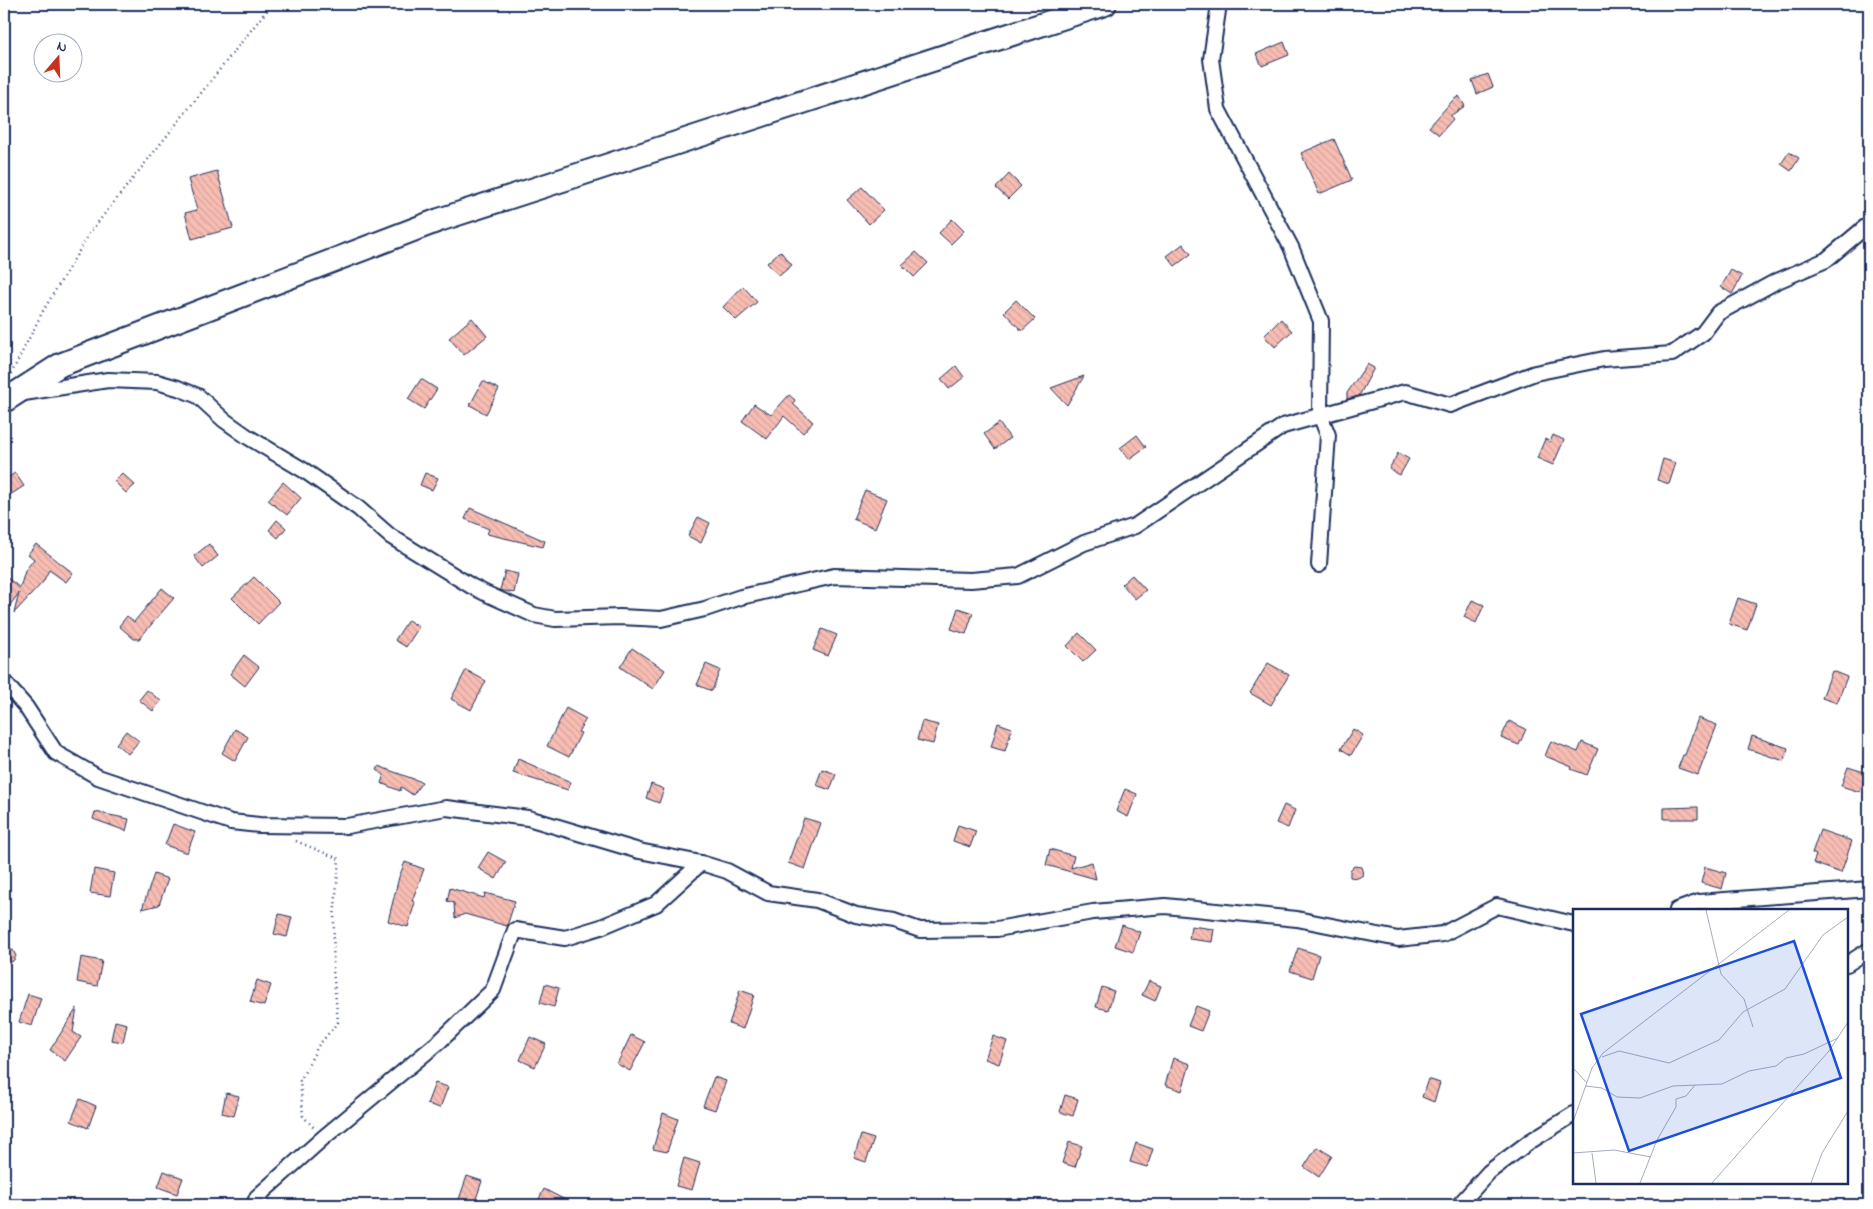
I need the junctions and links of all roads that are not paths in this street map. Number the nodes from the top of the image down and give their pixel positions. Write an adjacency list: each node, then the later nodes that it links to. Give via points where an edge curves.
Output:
1 (1105, 4): 4 (main road, via 438,220 60,365)
2 (1219, 4): 5 (street, via 1211,59 1218,109 1291,247 1321,322)
3 (1869, 224): 5 (street, via 1826,260 1775,282 1718,313 1704,333 1672,354 1604,359 1535,373 1450,405 1404,392)
4 (7, 398): 5 (street, via 108,380 157,382 191,393 248,437 351,503 390,536 471,586 534,615 555,619 660,619 834,576 971,580 1018,576 1084,543 1135,526 1283,426)
5 (1320, 415): 6 (street, via 1328,435)
6 (1319, 565)
7 (4, 682): 8 (street, via 26,707 56,753 98,777 231,822 347,826 446,808 528,818 639,851)
8 (701, 863): 11 (street, via 727,871 768,893 816,900 856,915 894,921 920,930 997,929 1093,912 1165,906 1297,919 1398,939 1443,934 1497,906); 15 (street, via 656,904 601,927 565,938 515,930 493,990 440,1041 257,1196)
9 (1869, 889): 10 (street, via 1699,902)
10 (1679, 909)
11 (1573, 924)
12 (1869, 950): 13 (street)
13 (1848, 963)
14 (1573, 1115): 16 (street, via 1489,1172)
15 (254, 1205)
16 (1459, 1205)

